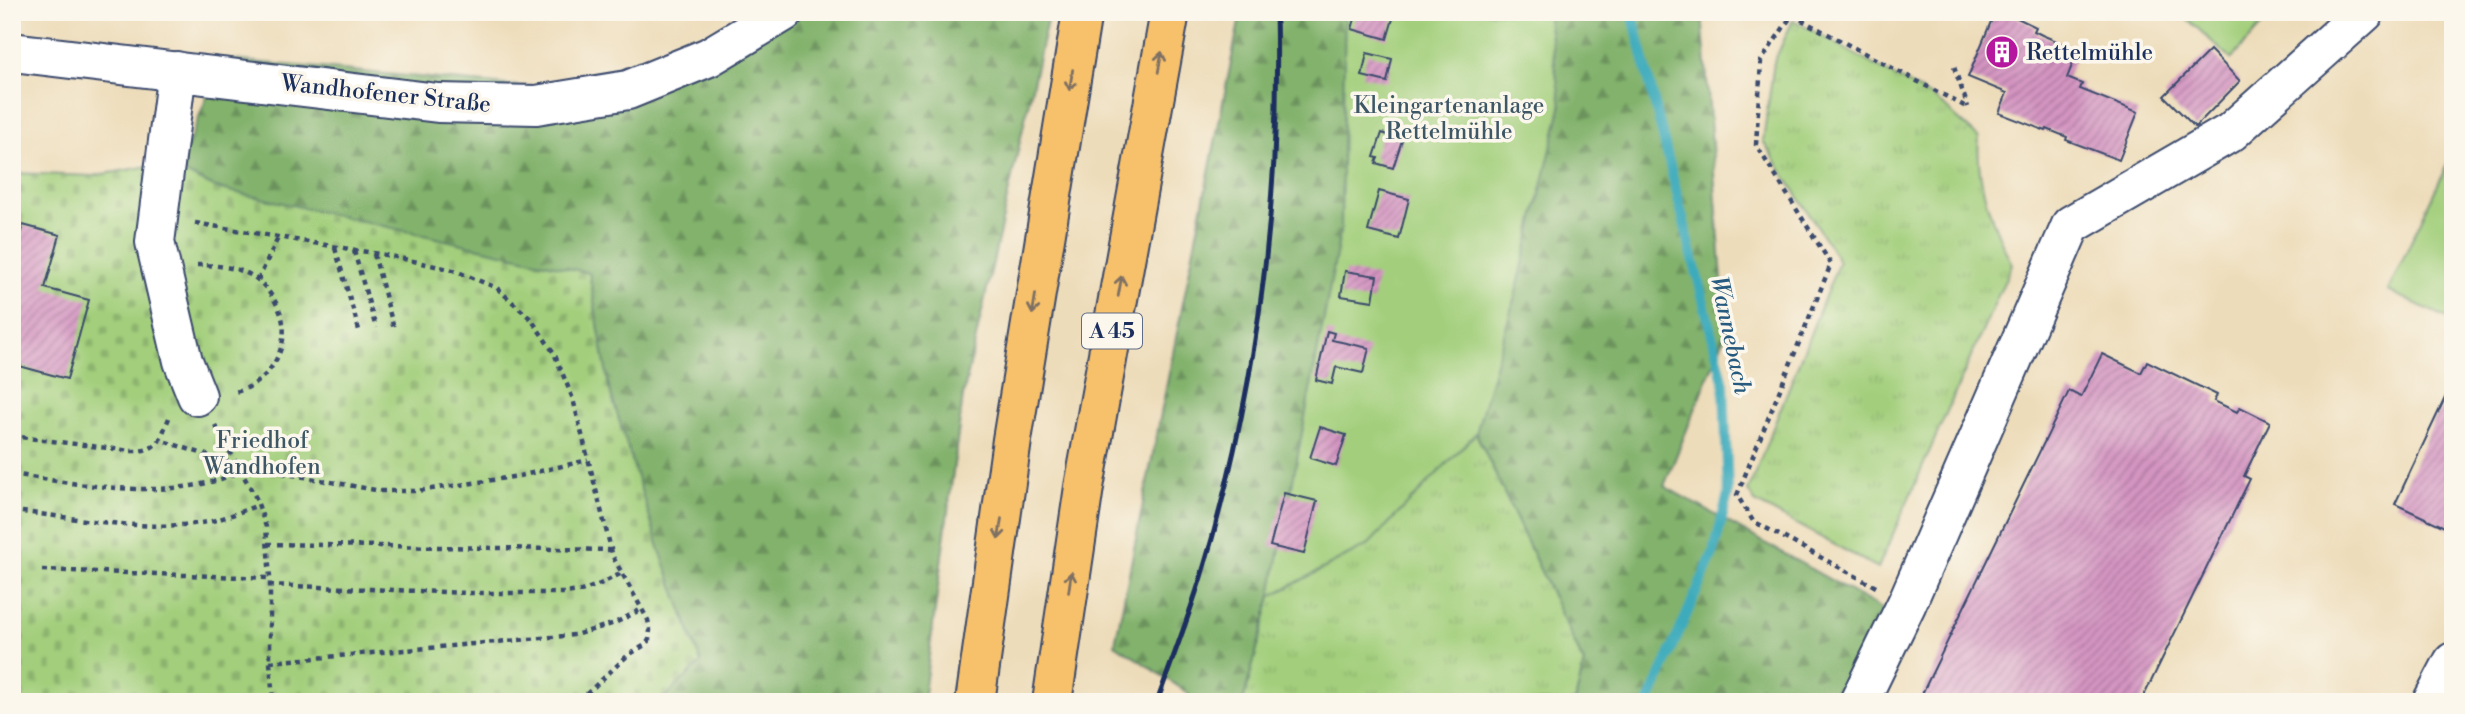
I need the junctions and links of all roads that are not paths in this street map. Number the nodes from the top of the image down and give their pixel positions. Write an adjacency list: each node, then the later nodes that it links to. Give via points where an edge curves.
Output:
1 (784, 12): 6 (street, Wandhofener Straße, via 709,57 628,90 536,105 438,103)
2 (1082, 12): 9 (highway, one-way to 9, via 1012,440)
3 (1170, 12): 10 (highway, A 45, one-way to 3, via 1084,487)
4 (2365, 12): 11 (street, via 2231,132 2071,225 1907,603)
5 (12, 52): 6 (street, Wandhofener Straße)
6 (177, 71): 7 (street, via 155,242)
7 (192, 384)
8 (2453, 663): 12 (street)
9 (975, 702)
10 (1052, 702)
11 (1859, 702)
12 (2431, 702)

